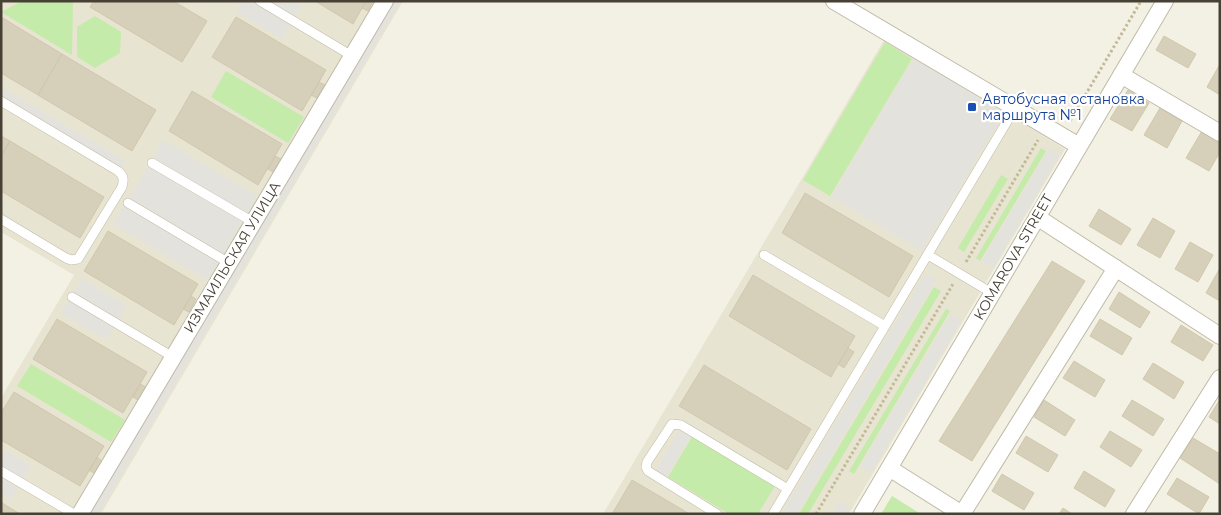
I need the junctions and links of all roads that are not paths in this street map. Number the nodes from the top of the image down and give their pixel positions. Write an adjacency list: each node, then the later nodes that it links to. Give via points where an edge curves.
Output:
1 (260, 1): 5 (lane)
2 (385, 1): 5 (street, ИЗМАИЛЬСКАЯ УЛИЦА)
3 (834, 1): 8 (street)
4 (1165, 1): 6 (street, KOMAROVA STREET)
5 (352, 56): 15 (street, ИЗМАИЛЬСКАЯ УЛИЦА)
6 (1121, 75): 9 (street); 10 (street, KOMAROVA STREET)
7 (1, 101): 14 (lane, via 118,170 124,180 78,259 66,258)
8 (1015, 108): 10 (street); 16 (lane)
9 (1220, 133)
10 (1079, 146): 13 (street, KOMAROVA STREET)
11 (152, 163): 15 (lane)
12 (128, 203): 18 (lane)
13 (1037, 217): 19 (street); 20 (street, KOMAROVA STREET)
14 (1, 219)
15 (253, 222): 18 (street, ИЗМАИЛЬСКАЯ УЛИЦА)
16 (928, 254): 20 (lane); 22 (lane)
17 (764, 255): 22 (lane)
18 (229, 263): 24 (street, ИЗМАИЛЬСКАЯ УЛИЦА)
19 (1116, 268): 23 (street); 34 (street)
20 (992, 293): 26 (street, KOMAROVA STREET)
21 (72, 297): 24 (lane)
22 (885, 326): 28 (lane)
23 (1220, 336)
24 (173, 357): 30 (street, ИЗМАИЛЬСКАЯ УЛИЦА)
25 (1220, 378): 35 (street)
26 (889, 468): 33 (street, KOMAROVA STREET); 34 (street)
27 (1, 470): 29 (lane)
28 (788, 489): 31 (lane, via 681,425 672,424 648,462 648,472); 32 (lane)
29 (74, 514)
30 (80, 514)
31 (717, 514)
32 (773, 514)
33 (862, 514)
34 (962, 514)
35 (1134, 514)

